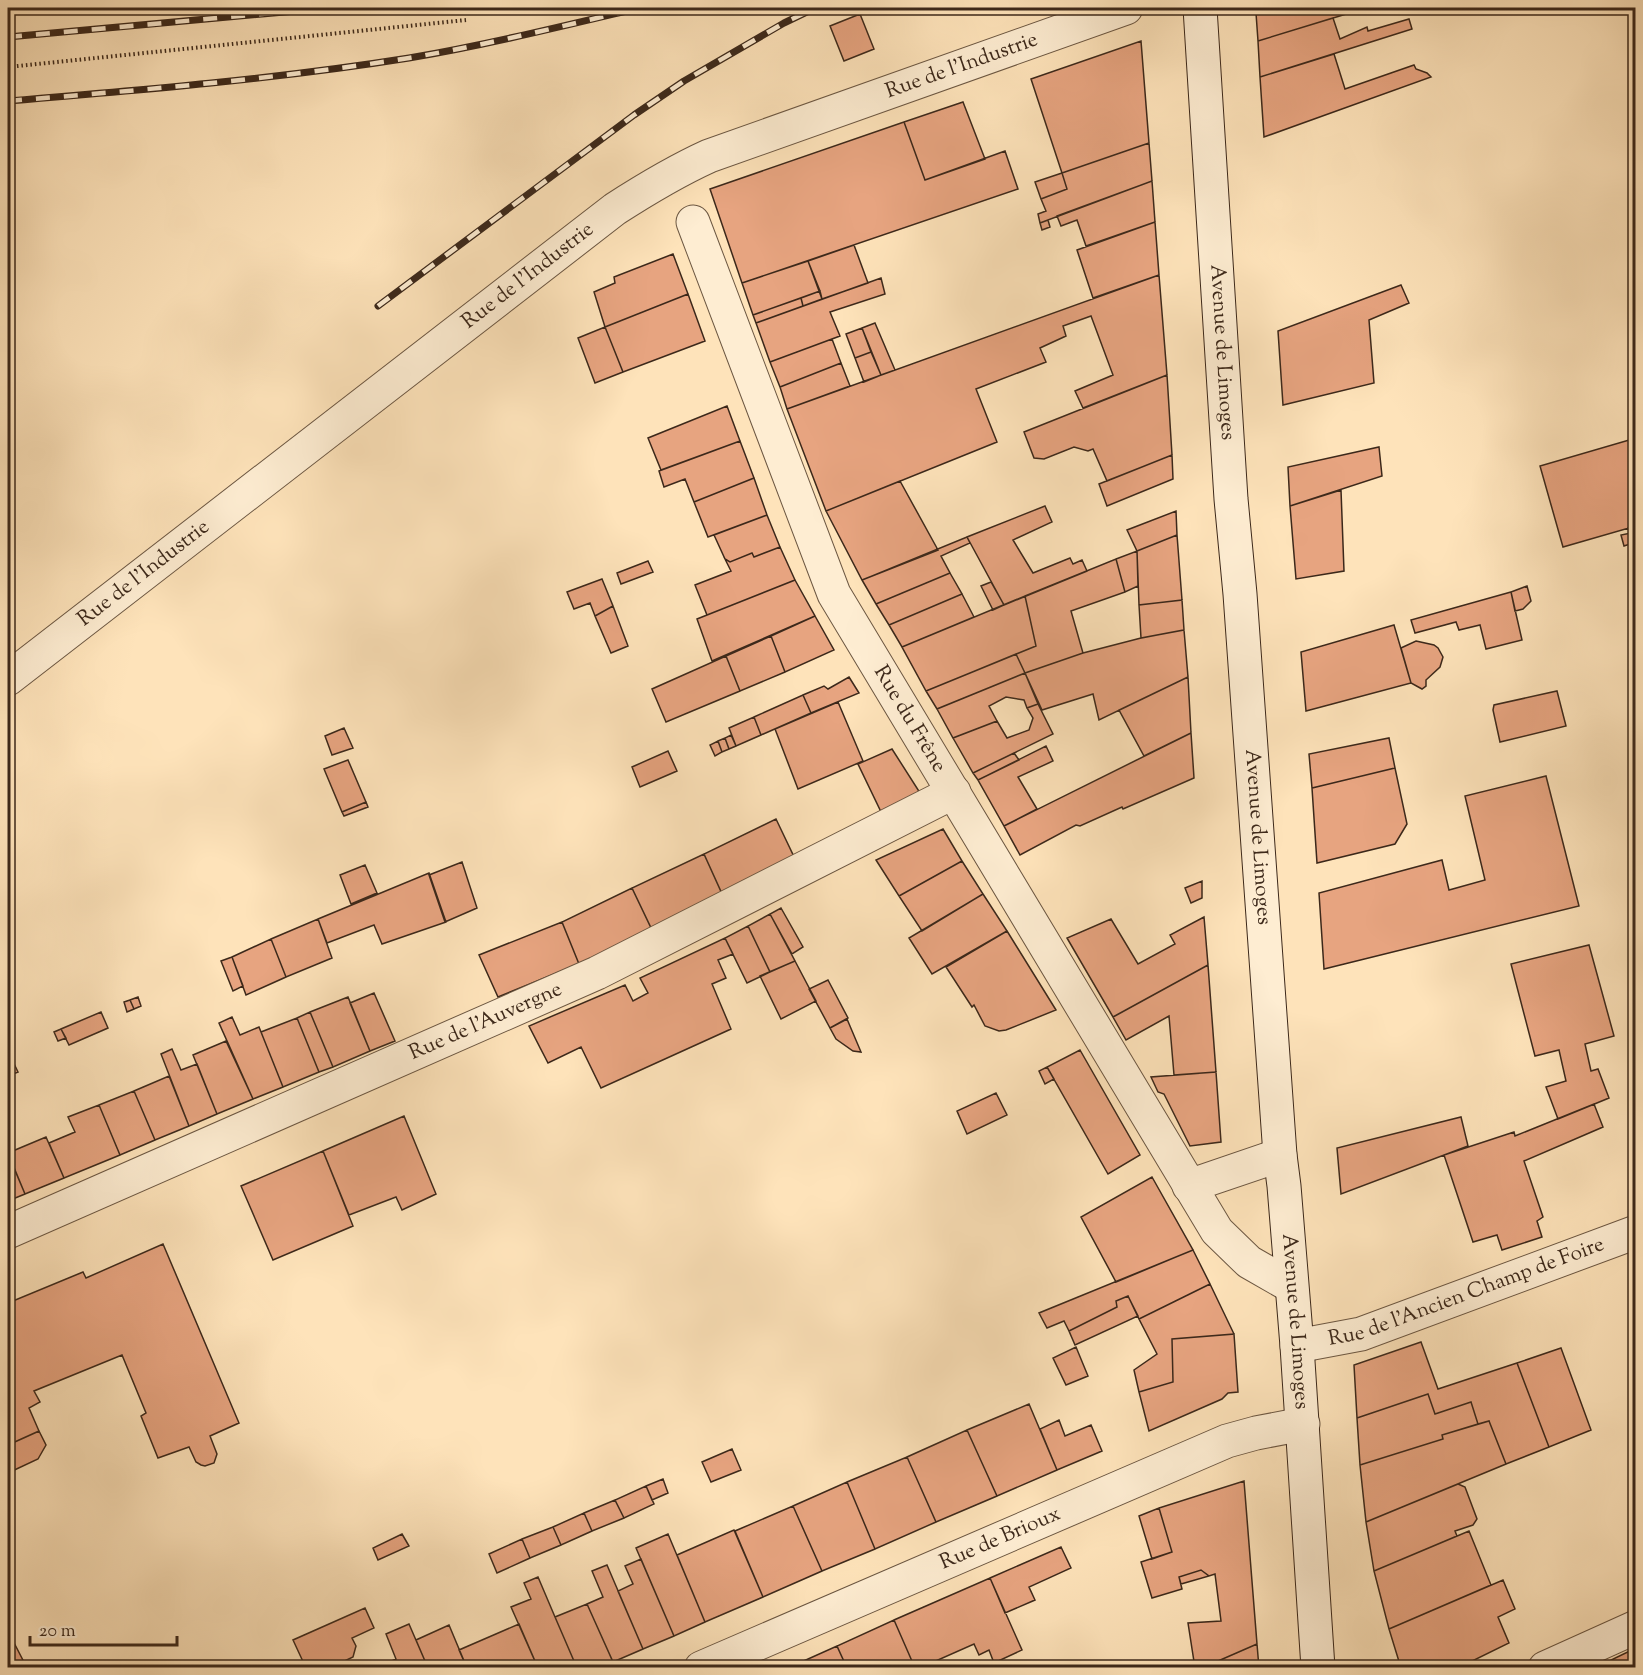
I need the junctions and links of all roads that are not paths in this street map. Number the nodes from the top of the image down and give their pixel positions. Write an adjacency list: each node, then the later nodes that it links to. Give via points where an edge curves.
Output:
1 (1126, 8): 4 (street, Rue de l'Industrie, via 709,156 658,182 615,209)
2 (1200, 8): 6 (street, Avenue de Limoges, via 1231,499)
3 (693, 222): 5 (street, Rue du Frêne, via 834,594)
4 (8, 679)
5 (954, 792): 7 (street, Rue du Frêne); 8 (street, Rue de l'Auvergne, via 597,973)
6 (1280, 1155): 7 (street); 10 (street, Avenue de Limoges)
7 (1189, 1186): 10 (street, Rue du Frêne, via 1216,1231 1249,1262)
8 (8, 1232)
9 (1635, 1232): 11 (street, Rue de l'Ancien Champ de Foire, via 1361,1334)
10 (1291, 1286): 11 (street, Avenue de Limoges)
11 (1297, 1346): 12 (street, Avenue de Limoges)
12 (1303, 1424): 14 (street, Rue de Brioux, via 1227,1441); 15 (street, Avenue de Limoges)
13 (1635, 1627): 16 (street)
14 (701, 1668)
15 (1318, 1668)
16 (1545, 1668)

